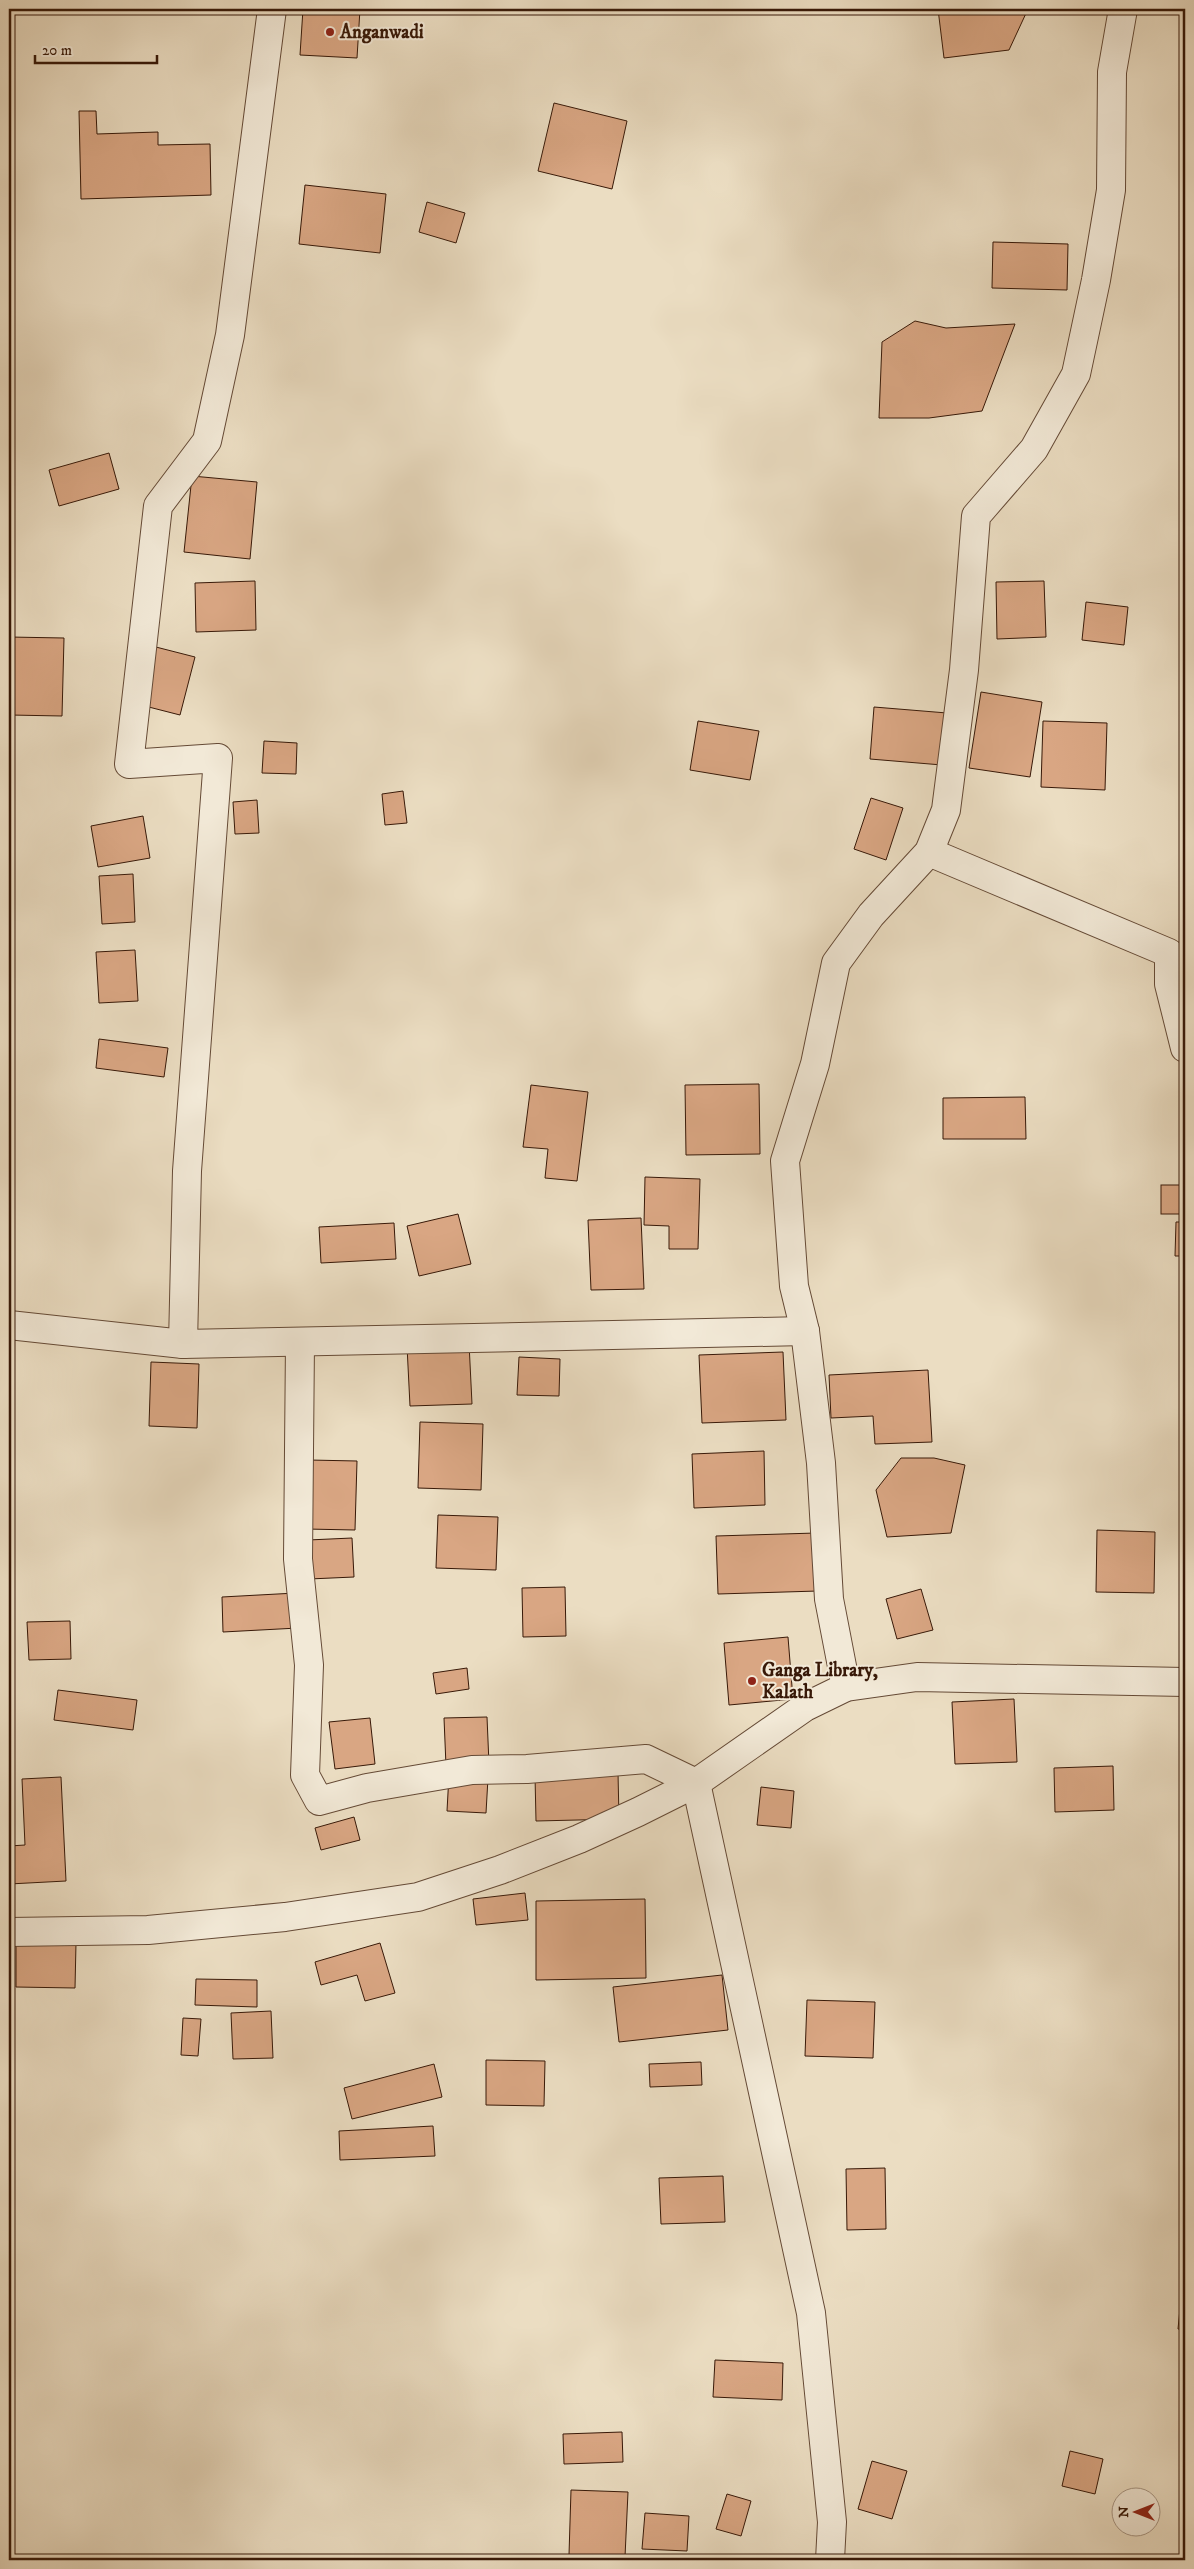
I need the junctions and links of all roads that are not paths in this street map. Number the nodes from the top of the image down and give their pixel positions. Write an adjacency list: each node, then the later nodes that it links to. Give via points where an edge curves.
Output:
1 (272, 9): 8 (street, via 230,335 207,442 158,506 129,764 218,758 187,1171)
2 (1123, 9): 3 (street, via 1112,72 1111,190 1076,374 1034,449 976,516 964,670 946,810)
3 (929, 852): 4 (street, via 1170,953 1170,984); 6 (street, via 871,915 836,963 815,1064 785,1161 794,1286)
4 (1185, 1048)
5 (9, 1326): 8 (street)
6 (804, 1331): 7 (street); 10 (street, via 821,1463 829,1599)
7 (300, 1342): 8 (street); 11 (street, via 298,1559 309,1664 305,1774 319,1801 367,1788 472,1770 646,1759)
8 (183, 1344)
9 (1185, 1682): 10 (street, via 917,1677)
10 (846, 1687): 11 (street, via 804,1707)
11 (696, 1783): 12 (street, via 579,1839 418,1897 286,1917 148,1930); 13 (street, via 811,2313 832,2522)
12 (9, 1932)
13 (830, 2560)

